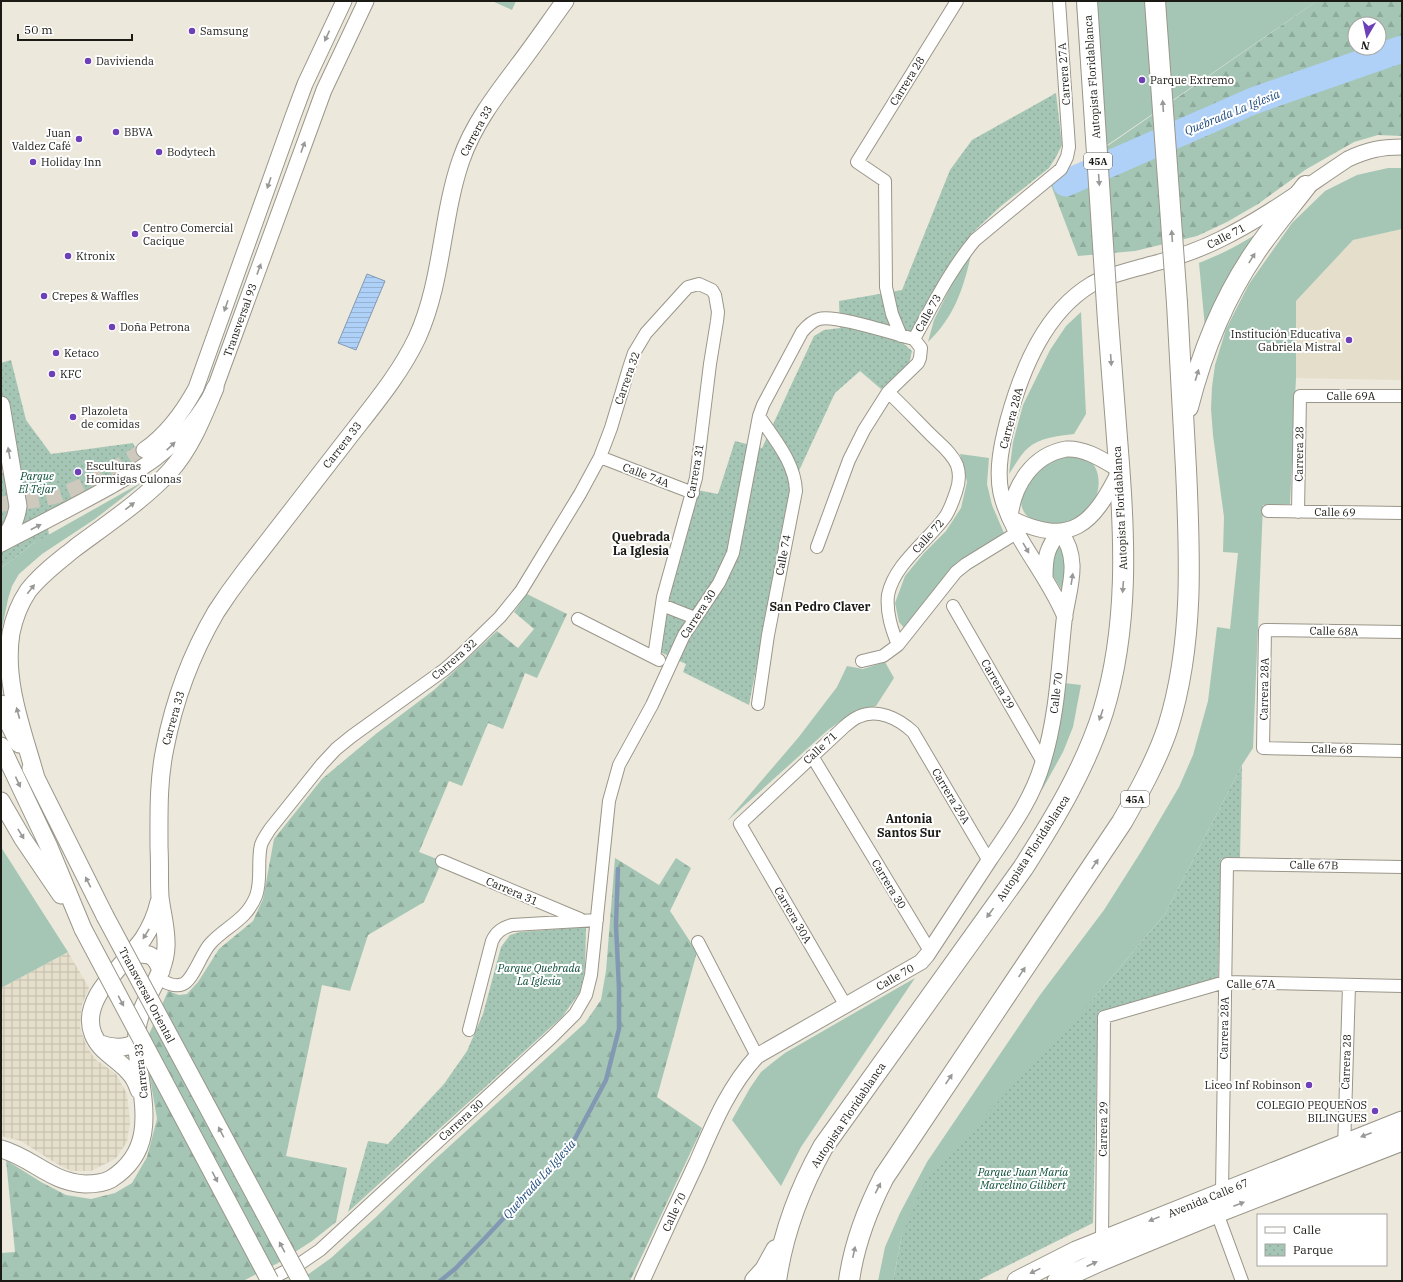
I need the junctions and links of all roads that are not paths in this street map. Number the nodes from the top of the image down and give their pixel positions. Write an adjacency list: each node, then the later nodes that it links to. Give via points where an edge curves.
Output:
1 (344, 1): 22 (street, Transversal 93, one-way to 22, via 305,84 196,388 178,418 160,438)
2 (366, 1): 15 (street, Transversal 93, one-way to 2, via 324,90)
3 (565, 1): 61 (main road, Carrera 33, via 493,99 468,142 454,186 431,297 418,336 406,358 382,394 244,571 216,613 198,648 171,720 160,775)
4 (957, 1): 13 (street, Carrera 28, via 857,162 885,181 886,287 892,314)
5 (1058, 1): 8 (street, Carrera 27A)
6 (1087, 1): 24 (highway, Autopista Floridablanca / 45A, one-way to 24, bridge)
7 (1155, 1): 21 (highway, 45A, one-way to 7, bridge)
8 (1069, 147): 14 (street, Calle 73, via 1068,157 1061,169 975,240 964,253)
9 (1402, 147): 10 (street, Calle 71, via 1364,151)
10 (1306, 186): 12 (street, Calle 71, via 1247,226 1207,246 1115,274 1093,284 1072,299); 21 (highway, one-way to 10, via 1203,355 1219,315 1255,252)
11 (706, 286): 23 (street, Carrera 32, via 699,284 688,287 646,334 634,353); 25 (street, Carrera 31, via 715,295 718,312)
12 (1050, 324): 29 (street, Carrera 28A, via 1037,344 1019,386 1004,436 999,477)
13 (902, 336): 14 (street); 20 (street, Carrera 30, via 836,318 820,319 808,324)
14 (914, 339): 16 (street, Calle 73, via 921,348 918,363)
15 (215, 388): 32 (street, Transversal 93, one-way to 15, via 72,508 158,457 194,421); 54 (main road, one-way to 15, via 16,708 9,668 11,633 15,616 28,592 57,562 133,504 171,470 194,436)
16 (888, 392): 33 (street, Calle 73, via 855,446); 42 (street, Calle 72, via 947,451 957,465 959,474 958,488 946,517 904,564 888,594 890,624)
17 (1300, 396): 18 (street, Calle 69A); 27 (street, Carrera 28)
18 (1402, 396)
19 (1, 405): 32 (main road, one-way to 19, via 14,525 18,506)
20 (759, 416): 38 (street, Carrera 30, via 733,553 720,583); 47 (street, Calle 74, via 790,464 796,491 768,635)
21 (1184, 427): 93 (highway, 45A, one-way to 21, via 862,1224 884,1177 1122,822 1154,760 1167,727 1178,687 1186,631 1189,557)
22 (144, 450)
23 (600, 457): 25 (street, Calle 74A); 68 (street, Carrera 32, via 532,575 500,617 444,670 352,736 322,764 263,839 256,894 252,906 245,915 210,943 185,983 176,986 168,984)
24 (1120, 470): 29 (street, via 1077,449 1050,453 1025,474 1014,497); 30 (street, via 1098,510 1079,525); 86 (highway, Autopista Floridablanca / 45A, one-way to 86, via 1124,542 1121,613 1103,711 1080,770 1023,868 823,1147 798,1194)
25 (693, 493): 35 (street, Carrera 31)
26 (1268, 512): 27 (street, Calle 69)
27 (1298, 512): 28 (street, Calle 69)
28 (1402, 513)
29 (1010, 518): 30 (street, via 1046,531); 31 (street)
30 (1060, 531): 34 (street, via 1047,551); 37 (street, Calle 70, one-way to 30, via 1073,562 1067,542)
31 (1018, 532): 34 (street, one-way to 34); 42 (street, via 956,572)
32 (1, 544)
33 (816, 547)
34 (1045, 577): 37 (street)
35 (662, 605): 38 (street); 43 (street, Carrera 31)
36 (953, 606): 53 (street, Carrera 29)
37 (1065, 617): 53 (street, Calle 70, via 1052,721)
38 (695, 618): 45 (street, Carrera 30)
39 (578, 619): 43 (street)
40 (1265, 630): 41 (street, Calle 68A); 50 (street, Carrera 28A)
41 (1402, 632)
42 (898, 645): 44 (street, via 883,656)
43 (654, 657): 45 (street)
44 (862, 661)
45 (670, 665): 63 (street, Carrera 30, via 615,776 609,801)
46 (1, 704): 54 (main road, Transversal Oriental)
47 (758, 704)
48 (913, 732): 52 (street, Calle 71, via 903,723 888,716 862,715 845,726); 58 (street, Carrera 29A)
49 (1, 746): 64 (main road, one-way to 64, via 49,847)
50 (1263, 748): 51 (street, Calle 68)
51 (1402, 751)
52 (812, 756): 56 (street, Calle 71); 66 (street, Carrera 30)
53 (1043, 762): 58 (street, Calle 70, via 1023,808)
54 (36, 778): 89 (main road, Transversal Oriental, one-way to 54, bridge, via 105,916)
55 (1, 801): 64 (main road, one-way to 64)
56 (740, 824): 72 (street, Carrera 30A)
57 (442, 861): 62 (street, Carrera 31)
58 (989, 861): 66 (street, Calle 70)
59 (1227, 864): 60 (street, Calle 67B); 69 (street, Carrera 28A)
60 (1402, 867)
61 (160, 898): 67 (main road, Carrera 33, one-way to 67, via 149,930); 68 (main road, Carrera 33, via 166,947)
62 (583, 920): 63 (street); 74 (street, via 512,925 500,930 492,941)
63 (597, 920): 88 (street, Carrera 30, via 591,975 586,995 575,1014 320,1250 301,1264)
64 (83, 929): 88 (main road, one-way to 88, bridge)
65 (698, 942): 77 (street)
66 (930, 951): 72 (street, Calle 70, via 915,966)
67 (131, 955): 68 (main road, via 147,954 154,957 158,962); 76 (main road, Carrera 33, via 102,987 96,998 91,1025)
68 (159, 974): 75 (main road, Carrera 33, via 140,1018)
69 (1225, 982): 70 (street, Calle 67A); 73 (street, Calle 67A); 84 (street, Carrera 28A)
70 (1349, 985): 71 (street, Calle 67A); 81 (street, Carrera 28)
71 (1402, 986)
72 (846, 1006): 77 (street, Calle 70)
73 (1104, 1017): 87 (street, Carrera 29)
74 (469, 1030)
75 (137, 1042): 76 (main road, via 120,1048); 78 (main road, Carrera 33)
76 (97, 1043): 78 (main road, Carrera 33, via 129,1072)
77 (757, 1056): 90 (street, Calle 70, via 737,1080)
78 (144, 1105): 82 (main road, Carrera 33, via 145,1119 139,1147 124,1169 109,1180 93,1184 73,1183 53,1177 21,1156)
79 (1402, 1121): 81 (main road, Avenida Calle 67, one-way to 81)
80 (1402, 1141): 83 (main road, Avenida Calle 67)
81 (1344, 1143): 83 (street, Carrera 28); 84 (main road, Avenida Calle 67)
82 (1, 1149)
83 (1343, 1164): 85 (main road, Avenida Calle 67, one-way to 83)
84 (1222, 1192): 87 (main road, Avenida Calle 67, one-way to 87)
85 (1217, 1213): 95 (main road, Avenida Calle 67, one-way to 85); 96 (street)
86 (784, 1236): 91 (highway, via 765,1270); 92 (highway, Autopista Floridablanca / 45A)
87 (1102, 1240): 94 (main road, Avenida Calle 67, one-way to 94)
88 (268, 1281)
89 (301, 1281)
90 (642, 1281)
91 (755, 1281)
92 (776, 1281)
93 (849, 1281)
94 (1016, 1281)
95 (1057, 1281)
96 (1242, 1281)

